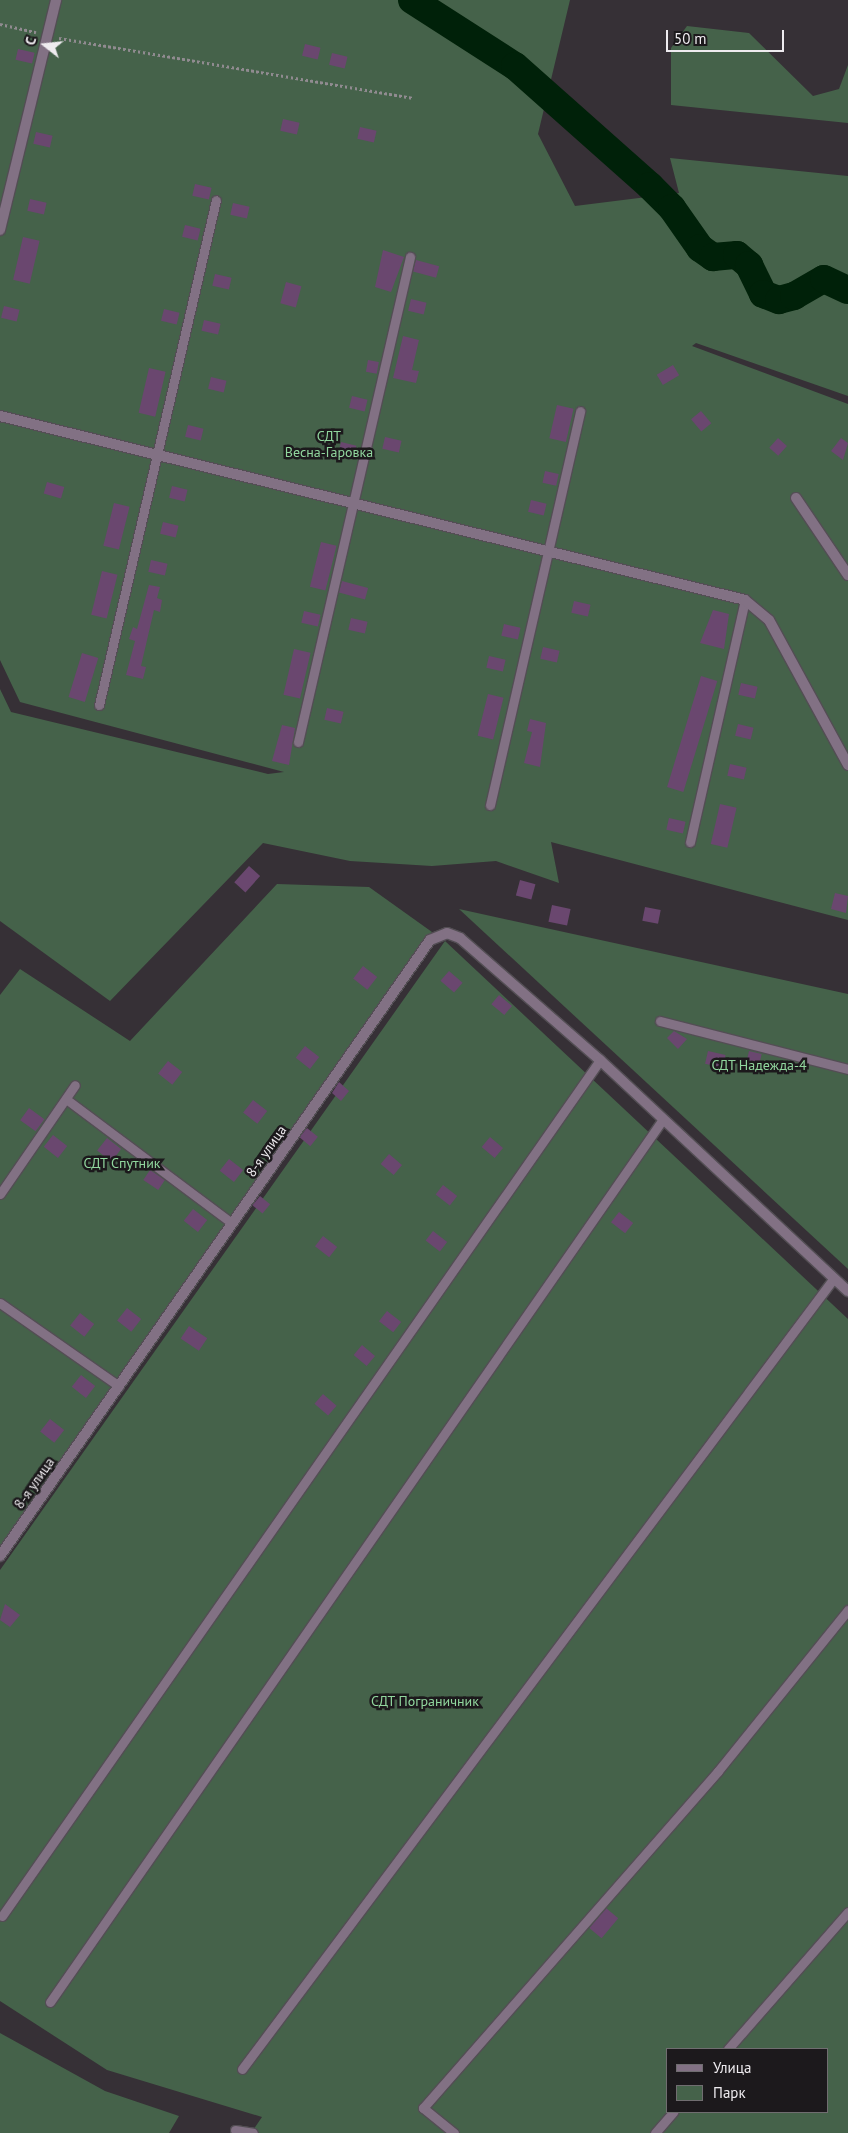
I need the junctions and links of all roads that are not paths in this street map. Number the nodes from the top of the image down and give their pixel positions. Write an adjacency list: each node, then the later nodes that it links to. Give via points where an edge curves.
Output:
1 (56, 0): 3 (street)
2 (216, 200): 7 (lane)
3 (0, 230)
4 (410, 257): 9 (lane)
5 (580, 411): 10 (lane)
6 (0, 416): 7 (street)
7 (155, 455): 9 (street); 13 (lane)
8 (796, 498): 11 (street)
9 (353, 502): 10 (street); 14 (lane)
10 (549, 551): 12 (street); 16 (lane)
11 (848, 575)
12 (745, 600): 15 (street, via 769,620); 17 (lane)
13 (99, 705)
14 (298, 742)
15 (848, 766)
16 (490, 805)
17 (690, 842)
18 (660, 1022): 20 (lane)
19 (600, 1060): 23 (street, 8-я улица); 25 (street, 8-я улица, via 460,938 447,933 430,940); 33 (lane)
20 (848, 1068)
21 (76, 1085): 22 (lane)
22 (66, 1099): 24 (lane); 25 (lane)
23 (663, 1119): 26 (street, 8-я улица); 34 (lane)
24 (0, 1194)
25 (232, 1223): 29 (street, 8-я улица)
26 (834, 1278): 27 (street, 8-я улица); 36 (lane)
27 (848, 1291)
28 (0, 1303): 29 (lane)
29 (119, 1386): 30 (street, 8-я улица)
30 (0, 1556)
31 (848, 1610): 40 (lane, via 718,1771 423,2108)
32 (848, 1912): 35 (lane)
33 (2, 1916)
34 (50, 2002)
35 (729, 2048)
36 (242, 2069)
37 (672, 2113): 41 (lane)
38 (235, 2130): 39 (lane)
39 (253, 2133)
40 (454, 2133)
41 (655, 2133)

